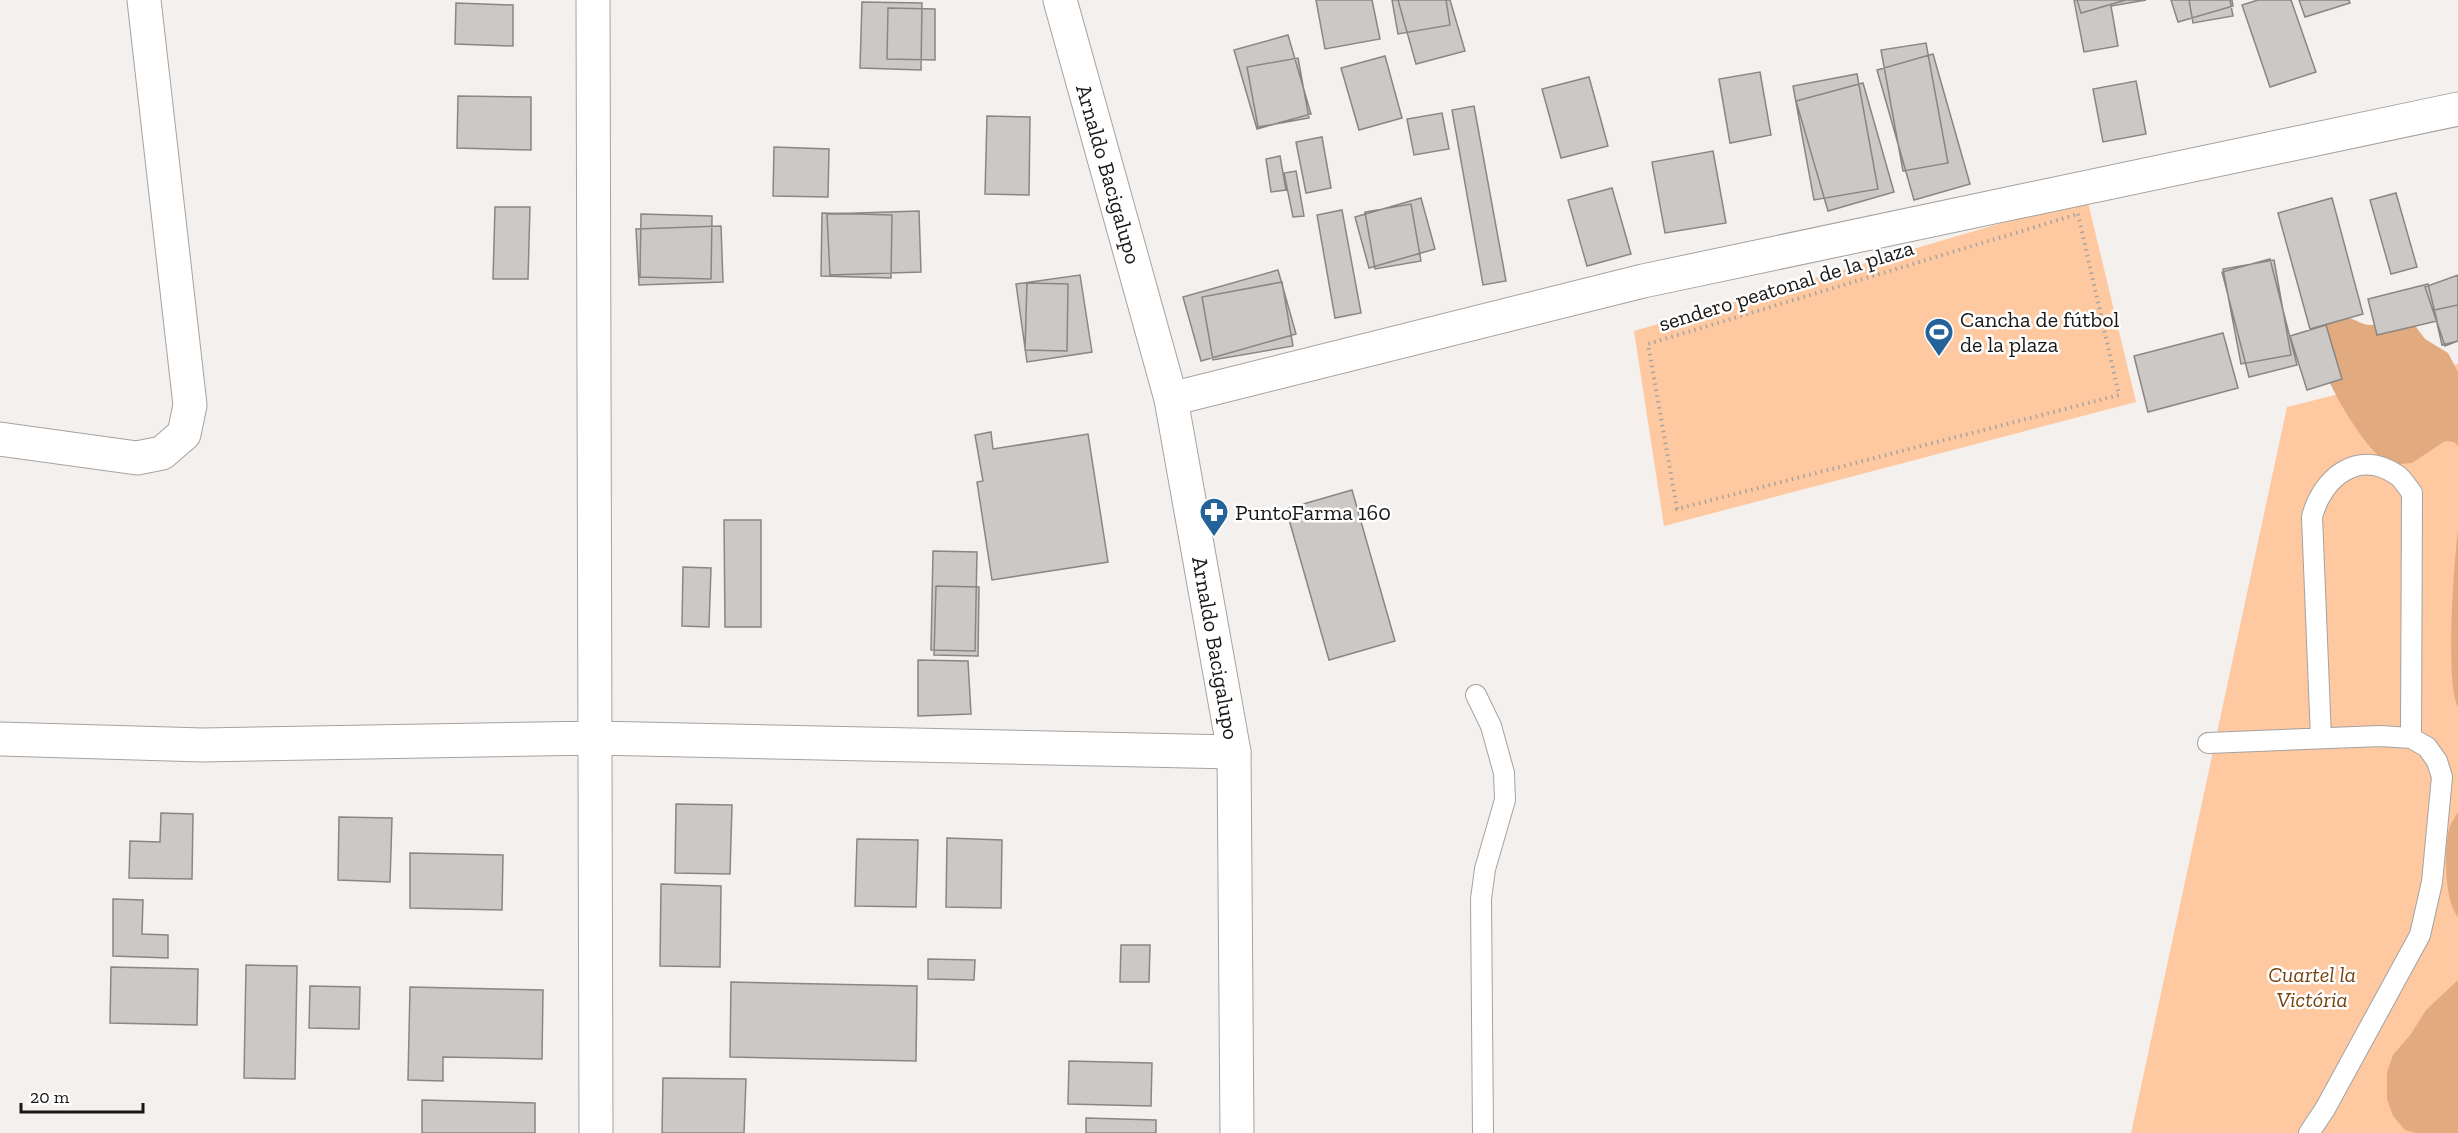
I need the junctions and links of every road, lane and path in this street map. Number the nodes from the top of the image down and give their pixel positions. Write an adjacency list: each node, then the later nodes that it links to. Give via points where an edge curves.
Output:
1 (144, 0): 7 (street, via 190,405 184,434 162,453 137,458)
2 (593, 0): 9 (street)
3 (1060, 0): 6 (street, Arnaldo Bacigalupo)
4 (2458, 109): 6 (street, via 1643,281)
5 (2119, 395): 5 (path, sendero peatonal de la plaza, via 1677,509 1648,344 2078,214)
6 (1171, 399): 14 (street, Arnaldo Bacigalupo)
7 (0, 439)
8 (1476, 695): 17 (lane, via 1499,749 1505,800 1485,869 1481,899)
9 (595, 738): 12 (street, via 203,745); 14 (street); 15 (street)
10 (2321, 738): 11 (lane); 11 (lane, via 2312,517 2316,502 2333,477 2355,466 2379,466 2398,476 2412,494); 13 (lane)
11 (2411, 738): 18 (lane, via 2427,747 2442,777 2432,882 2421,935)
12 (0, 739)
13 (2208, 743)
14 (1234, 752): 16 (street, Arnaldo Bacigalupo)
15 (596, 1133)
16 (1237, 1133)
17 (1483, 1133)
18 (2309, 1133)

